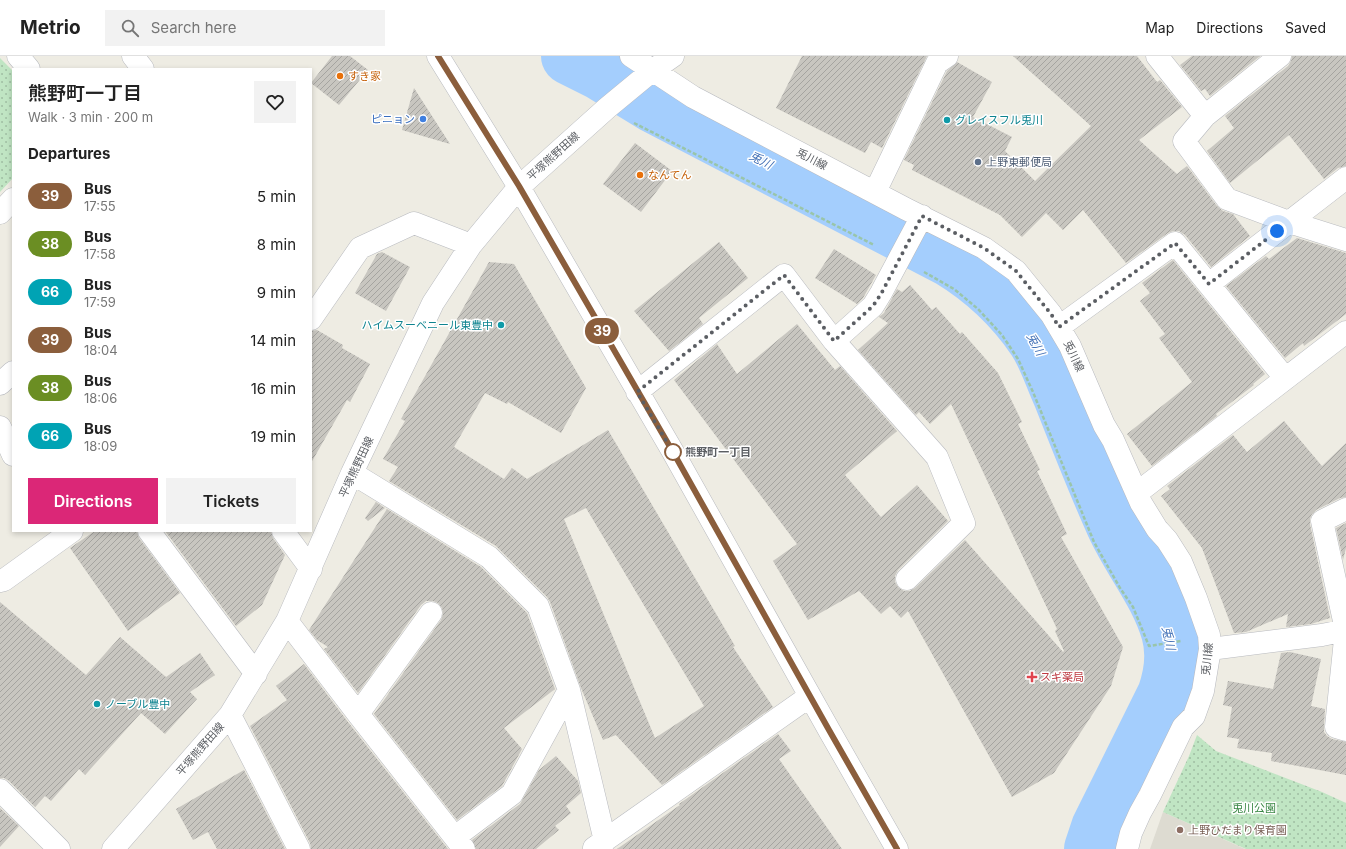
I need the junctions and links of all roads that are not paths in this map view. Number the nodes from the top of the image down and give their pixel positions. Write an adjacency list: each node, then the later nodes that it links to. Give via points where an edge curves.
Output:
1 (133, 56): 8 (street)
2 (438, 56): 12 (street)
3 (631, 56): 9 (street, 兎川線)
4 (673, 56): 9 (street)
5 (947, 56): 13 (street, via 937,63)
6 (1157, 56): 10 (street)
7 (1280, 56): 10 (street)
8 (142, 68)
9 (648, 75): 12 (street, 平塚熊野田線); 13 (street, 兎川線)
10 (1205, 116): 17 (street, via 1184,141 1227,199)
11 (1346, 178): 17 (street)
12 (519, 186): 19 (street, 平塚熊野田線); 28 (street)
13 (875, 192): 16 (street, 兎川線)
14 (12, 200): 15 (street)
15 (0, 213)
16 (919, 222): 22 (street, 兎川線, via 984,248 1016,271); 24 (street, via 873,306)
17 (1289, 222): 18 (street); 20 (street)
18 (1346, 240)
19 (471, 245): 21 (street, via 414,223 360,248); 31 (street, 平塚熊野田線, via 433,303)
20 (1209, 284): 22 (street, via 1175,243); 26 (street)
21 (312, 318)
22 (1059, 327): 32 (street, 兎川線)
23 (1346, 332): 26 (street)
24 (834, 341): 28 (street, via 784,275); 39 (street, via 937,457 964,523)
25 (12, 373): 27 (street)
26 (1285, 378): 32 (street)
27 (0, 384)
28 (637, 392): 47 (street)
29 (0, 427): 30 (street)
30 (12, 453)
31 (352, 473): 38 (street, 平塚熊野田線); 46 (street, via 489,557 538,606)
32 (1137, 493): 44 (street, 兎川線, via 1157,529 1181,562 1209,635)
33 (1346, 510): 43 (street, via 1322,521)
34 (68, 532): 37 (street)
35 (150, 532): 45 (street)
36 (284, 532): 38 (street)
37 (51, 537): 40 (street)
38 (311, 568): 42 (street, 平塚熊野田線)
39 (907, 579)
40 (0, 581)
41 (431, 613): 48 (street)
42 (287, 621): 45 (street, 平塚熊野田線); 48 (street)
43 (1346, 630): 44 (street); 50 (street, via 1336,727)
44 (1210, 649): 58 (street, 兎川線, via 1203,691 1194,716 1183,728 1140,813)
45 (256, 674): 49 (street, 平塚熊野田線)
46 (569, 690): 52 (street, via 512,794); 53 (street)
47 (810, 696): 53 (street); 57 (street)
48 (358, 714): 52 (street)
49 (230, 715): 55 (street, 平塚熊野田線); 56 (street)
50 (1346, 730)
51 (0, 790): 54 (street)
52 (459, 843)
53 (599, 845)
54 (59, 849)
55 (113, 849)
56 (299, 849)
57 (897, 849)
58 (1127, 849)

